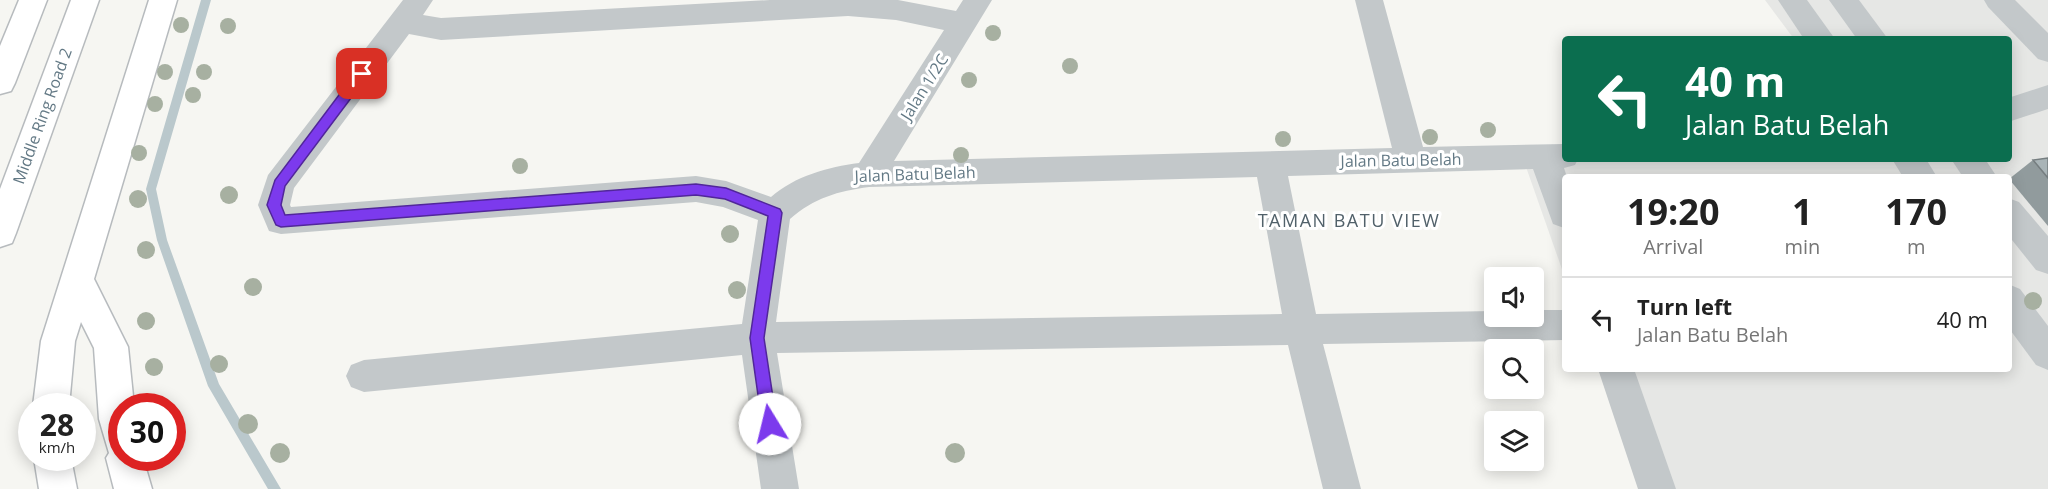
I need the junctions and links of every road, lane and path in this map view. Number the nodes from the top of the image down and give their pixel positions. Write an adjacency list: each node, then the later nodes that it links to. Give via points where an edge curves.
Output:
1 (33, 0): 13 (highway)
2 (85, 0): 25 (highway, Middle Ring Road 2)
3 (163, 0): 27 (highway)
4 (1369, 0): 17 (street)
5 (1792, 0): 10 (street)
6 (1843, 0): 11 (street)
7 (1998, 0): 12 (street)
8 (410, 11): 9 (street, via 441,29 848,6); 23 (street, via 279,184 274,205 281,221 696,189 726,194)
9 (971, 11): 20 (street, Jalan 1/2C)
10 (1818, 36)
11 (1871, 36)
12 (2048, 51)
13 (0, 83)
14 (2048, 97): 15 (street)
15 (2012, 109)
16 (1555, 156): 17 (street, Jalan Batu Belah); 22 (street)
17 (1411, 160): 19 (street, Jalan Batu Belah)
18 (1969, 162): 21 (street)
19 (1270, 164): 20 (street, Jalan Batu Belah); 30 (street)
20 (868, 174): 23 (street, Jalan Batu Belah, via 808,187)
21 (1979, 174)
22 (1562, 202)
23 (775, 213): 31 (street)
24 (2012, 216): 26 (street)
25 (0, 233)
26 (2048, 260)
27 (76, 279): 35 (highway, via 57,341); 36 (highway, via 111,347)
28 (2012, 304): 32 (street)
29 (1562, 325): 30 (street)
30 (1302, 329): 31 (street); 42 (street)
31 (757, 338): 34 (street); 41 (street)
32 (2048, 354)
33 (1617, 372): 43 (street)
34 (364, 376)
35 (52, 393)
36 (115, 393)
37 (55, 471): 39 (highway)
38 (128, 471): 40 (highway)
39 (58, 489)
40 (133, 489)
41 (780, 489)
42 (1342, 489)
43 (1656, 489)

